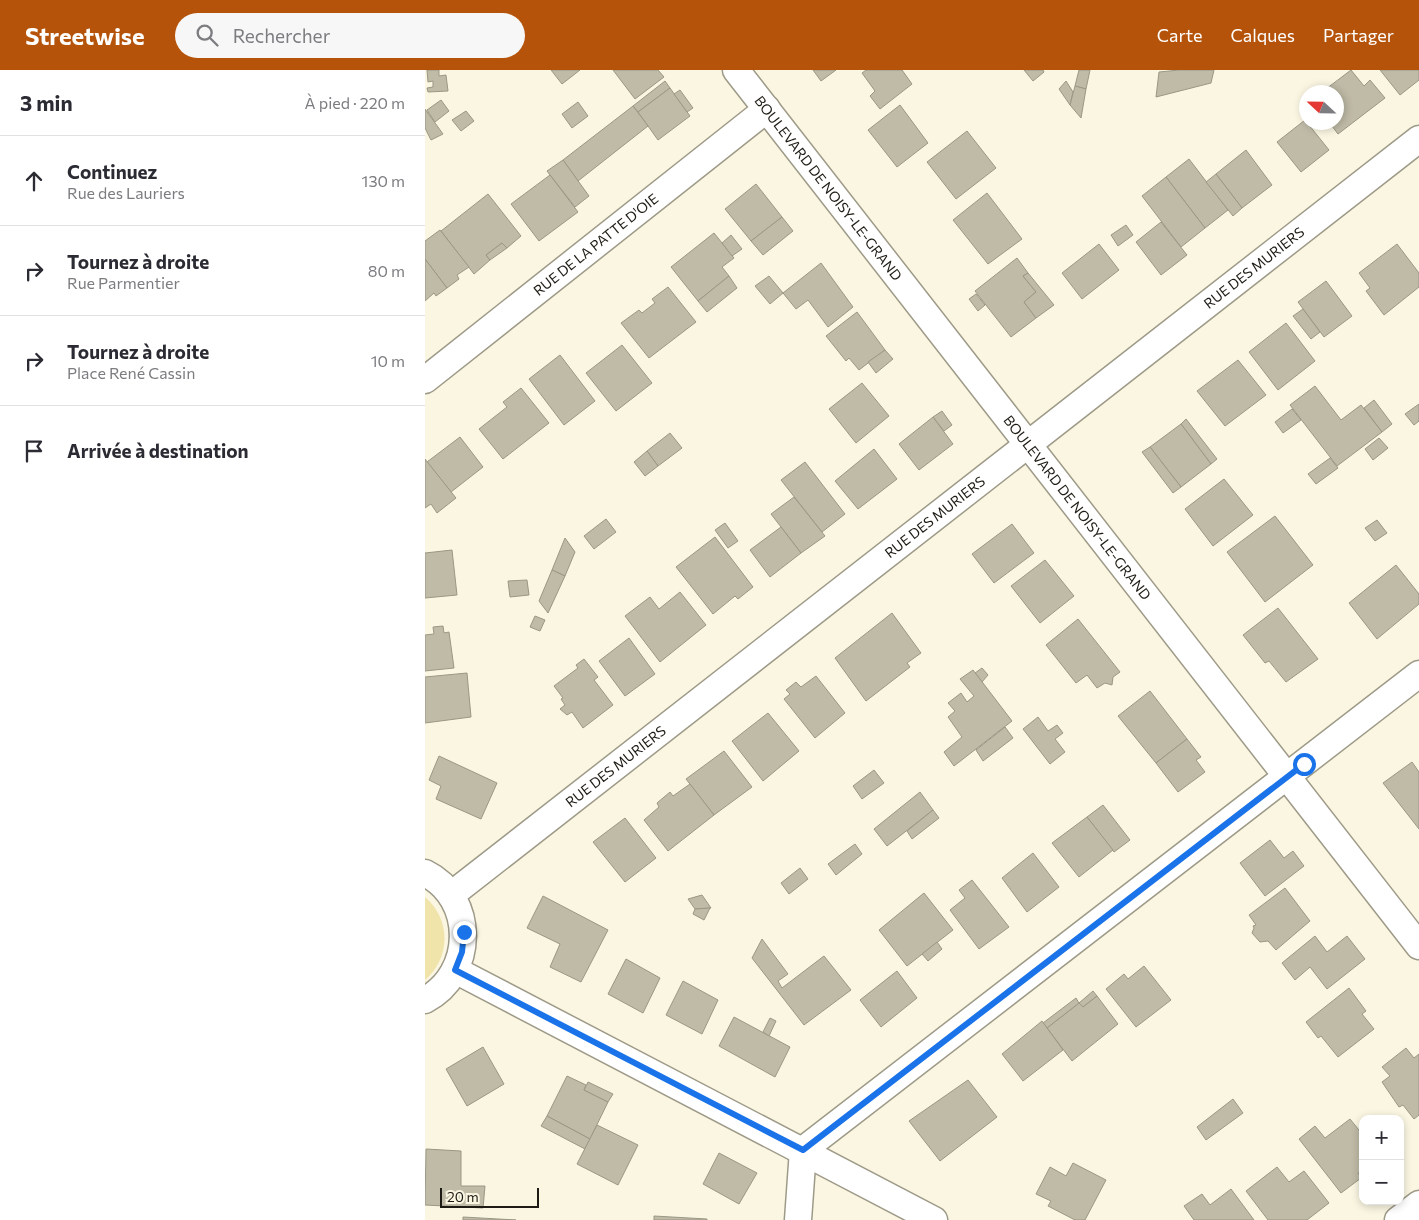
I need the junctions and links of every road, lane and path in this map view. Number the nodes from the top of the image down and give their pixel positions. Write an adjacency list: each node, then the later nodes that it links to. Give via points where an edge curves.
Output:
1 (736, 70): 2 (street, BOULEVARD DE NOISY-LE-GRAND)
2 (767, 109): 4 (street, RUE DE LA PATTE D'OIE); 5 (street, BOULEVARD DE NOISY-LE-GRAND)
3 (1419, 139): 5 (street, RUE DES MURIERS)
4 (425, 380)
5 (1028, 444): 7 (street, BOULEVARD DE NOISY-LE-GRAND); 9 (street, RUE DES MURIERS)
6 (1419, 674): 7 (street)
7 (1287, 777): 10 (street, BOULEVARD DE NOISY-LE-GRAND); 13 (street)
8 (425, 873): 9 (street)
9 (451, 895): 11 (street, via 460,912 464,932 462,952)
10 (1419, 946)
11 (455, 970): 12 (street, via 443,986); 13 (street)
12 (425, 1000)
13 (803, 1150): 15 (street); 16 (street)
14 (1419, 1204): 17 (street)
15 (798, 1220)
16 (934, 1220)
17 (1398, 1220)

